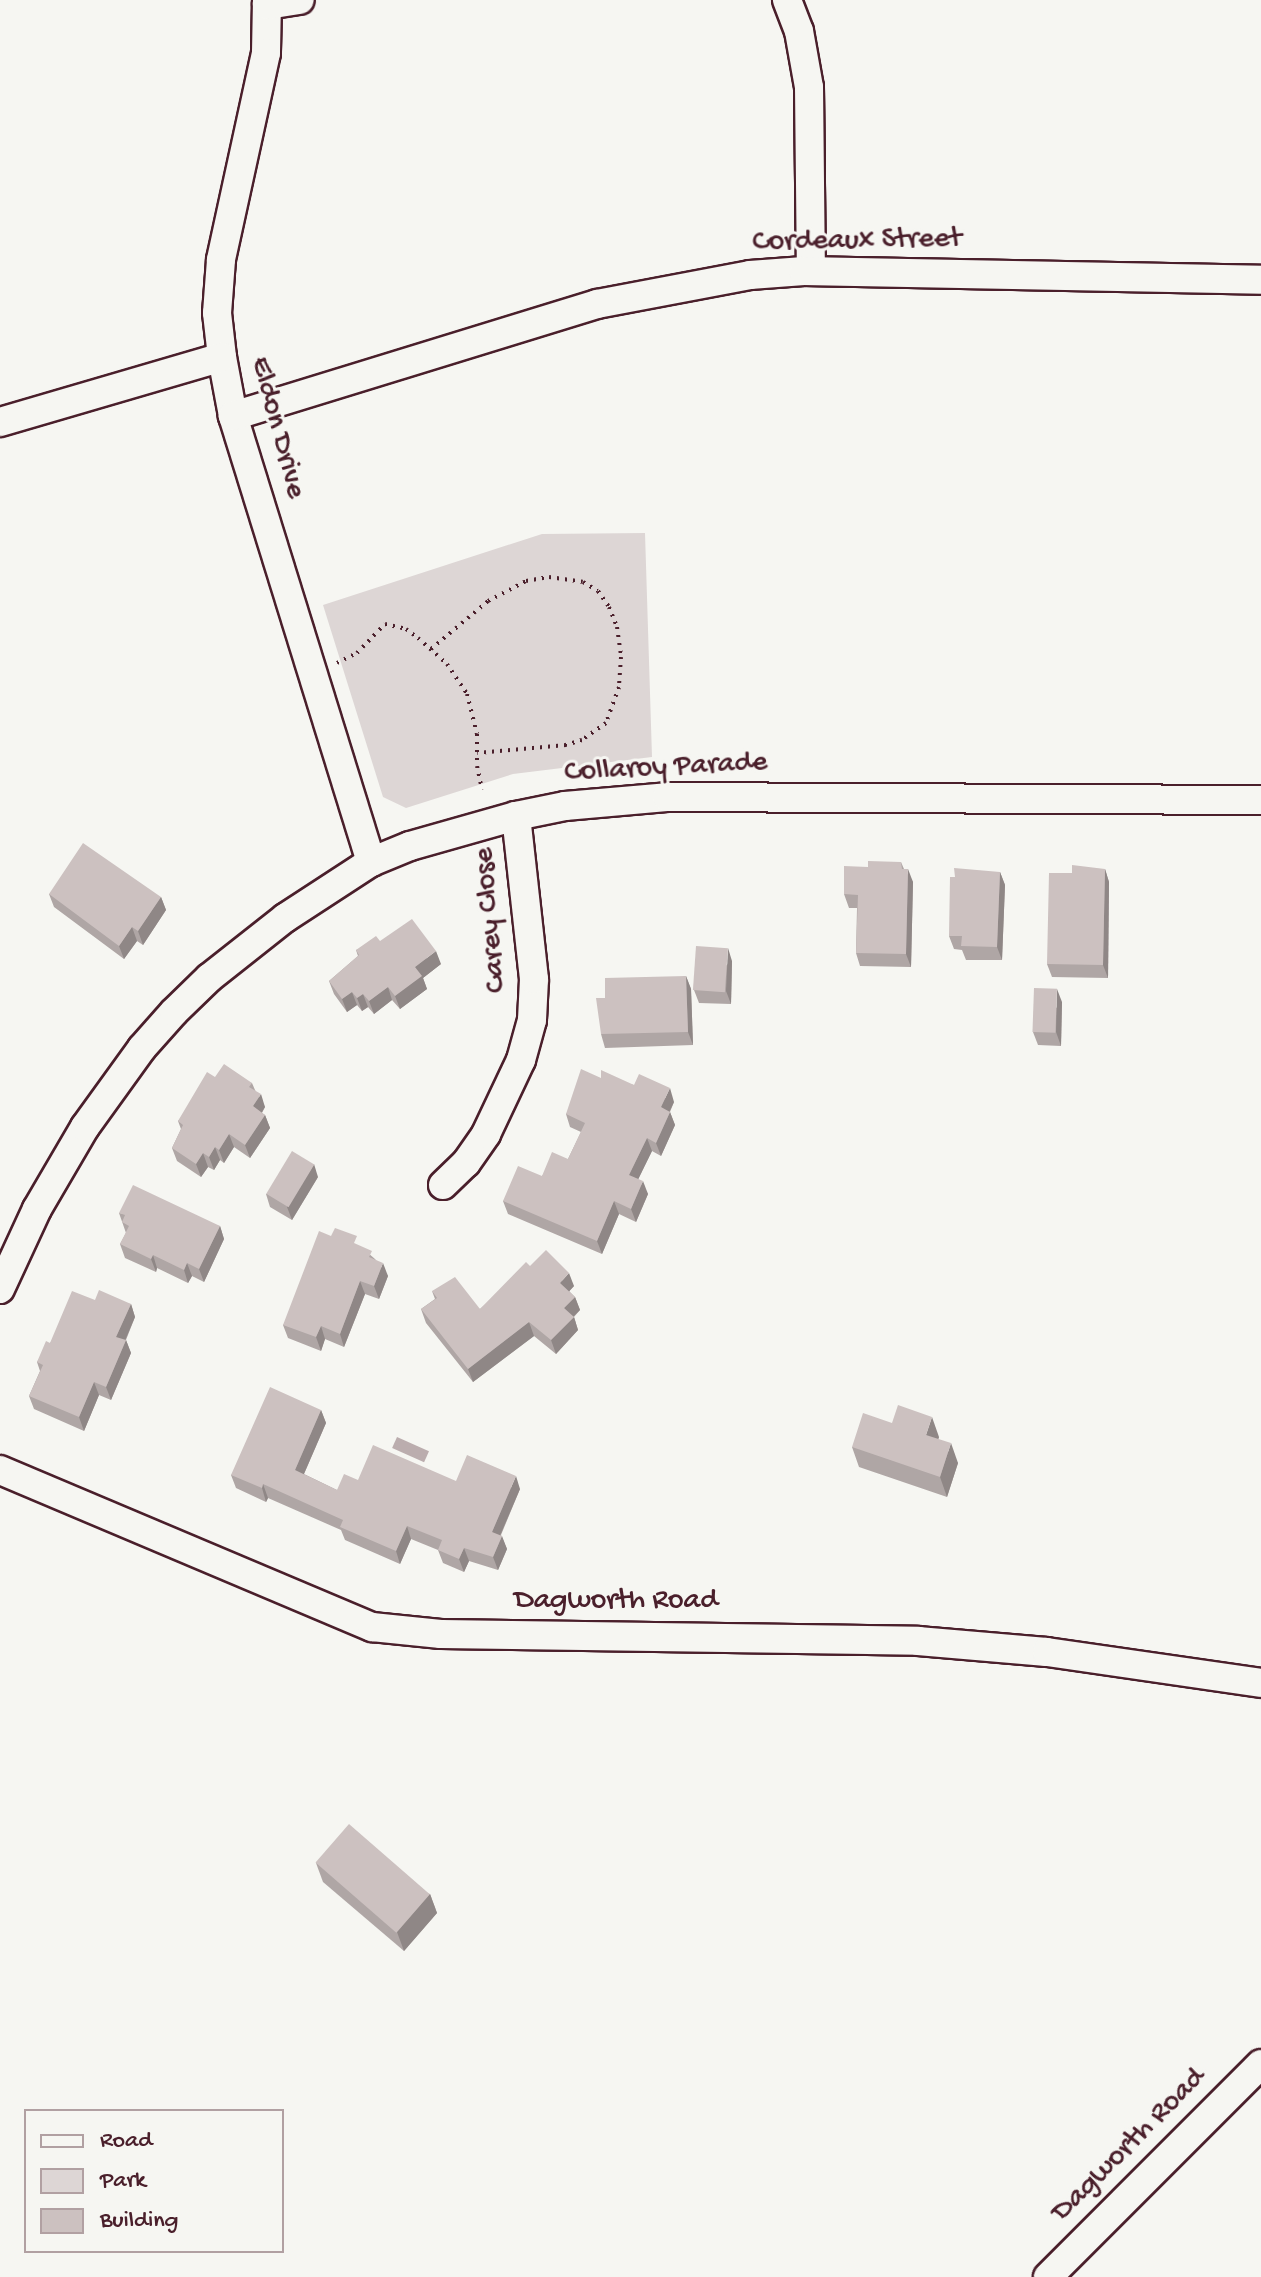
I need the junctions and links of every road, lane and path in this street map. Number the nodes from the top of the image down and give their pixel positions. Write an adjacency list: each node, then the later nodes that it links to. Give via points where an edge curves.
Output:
1 (300, 0): 3 (street)
2 (787, 0): 4 (street, via 799,31 809,87)
3 (267, 2): 6 (street, Eldon Drive, via 261,80 221,260 217,313)
4 (811, 271): 5 (street, Cordeaux Street); 7 (street, Cordeaux Street, via 696,283 597,304)
5 (1261, 280)
6 (222, 357): 7 (street, Eldon Drive); 8 (street)
7 (233, 416): 15 (street, Eldon Drive)
8 (0, 422)
9 (431, 649): 10 (path, via 406,629 385,624 357,653); 11 (path, via 467,694); 11 (path, via 488,601 526,581 549,577 583,582 609,607 621,657 619,687 606,723 566,745)
10 (335, 664)
11 (477, 753): 12 (path)
12 (482, 789)
13 (1261, 800): 14 (street, Collaroy Parade, via 667,797)
14 (516, 816): 15 (street, Collaroy Parade); 16 (street, Carey Close, via 534,979 532,1020 521,1060 486,1134)
15 (371, 862): 17 (street, Collaroy Parade, via 246,947 142,1048 85,1127 37,1209)
16 (443, 1185)
17 (0, 1289)
18 (0, 1470): 19 (street, Dagworth Road, via 372,1627 441,1634 931,1642 1047,1652)
19 (1261, 1683)
20 (1261, 2064): 21 (street, Dagworth Road)
21 (1048, 2277)

